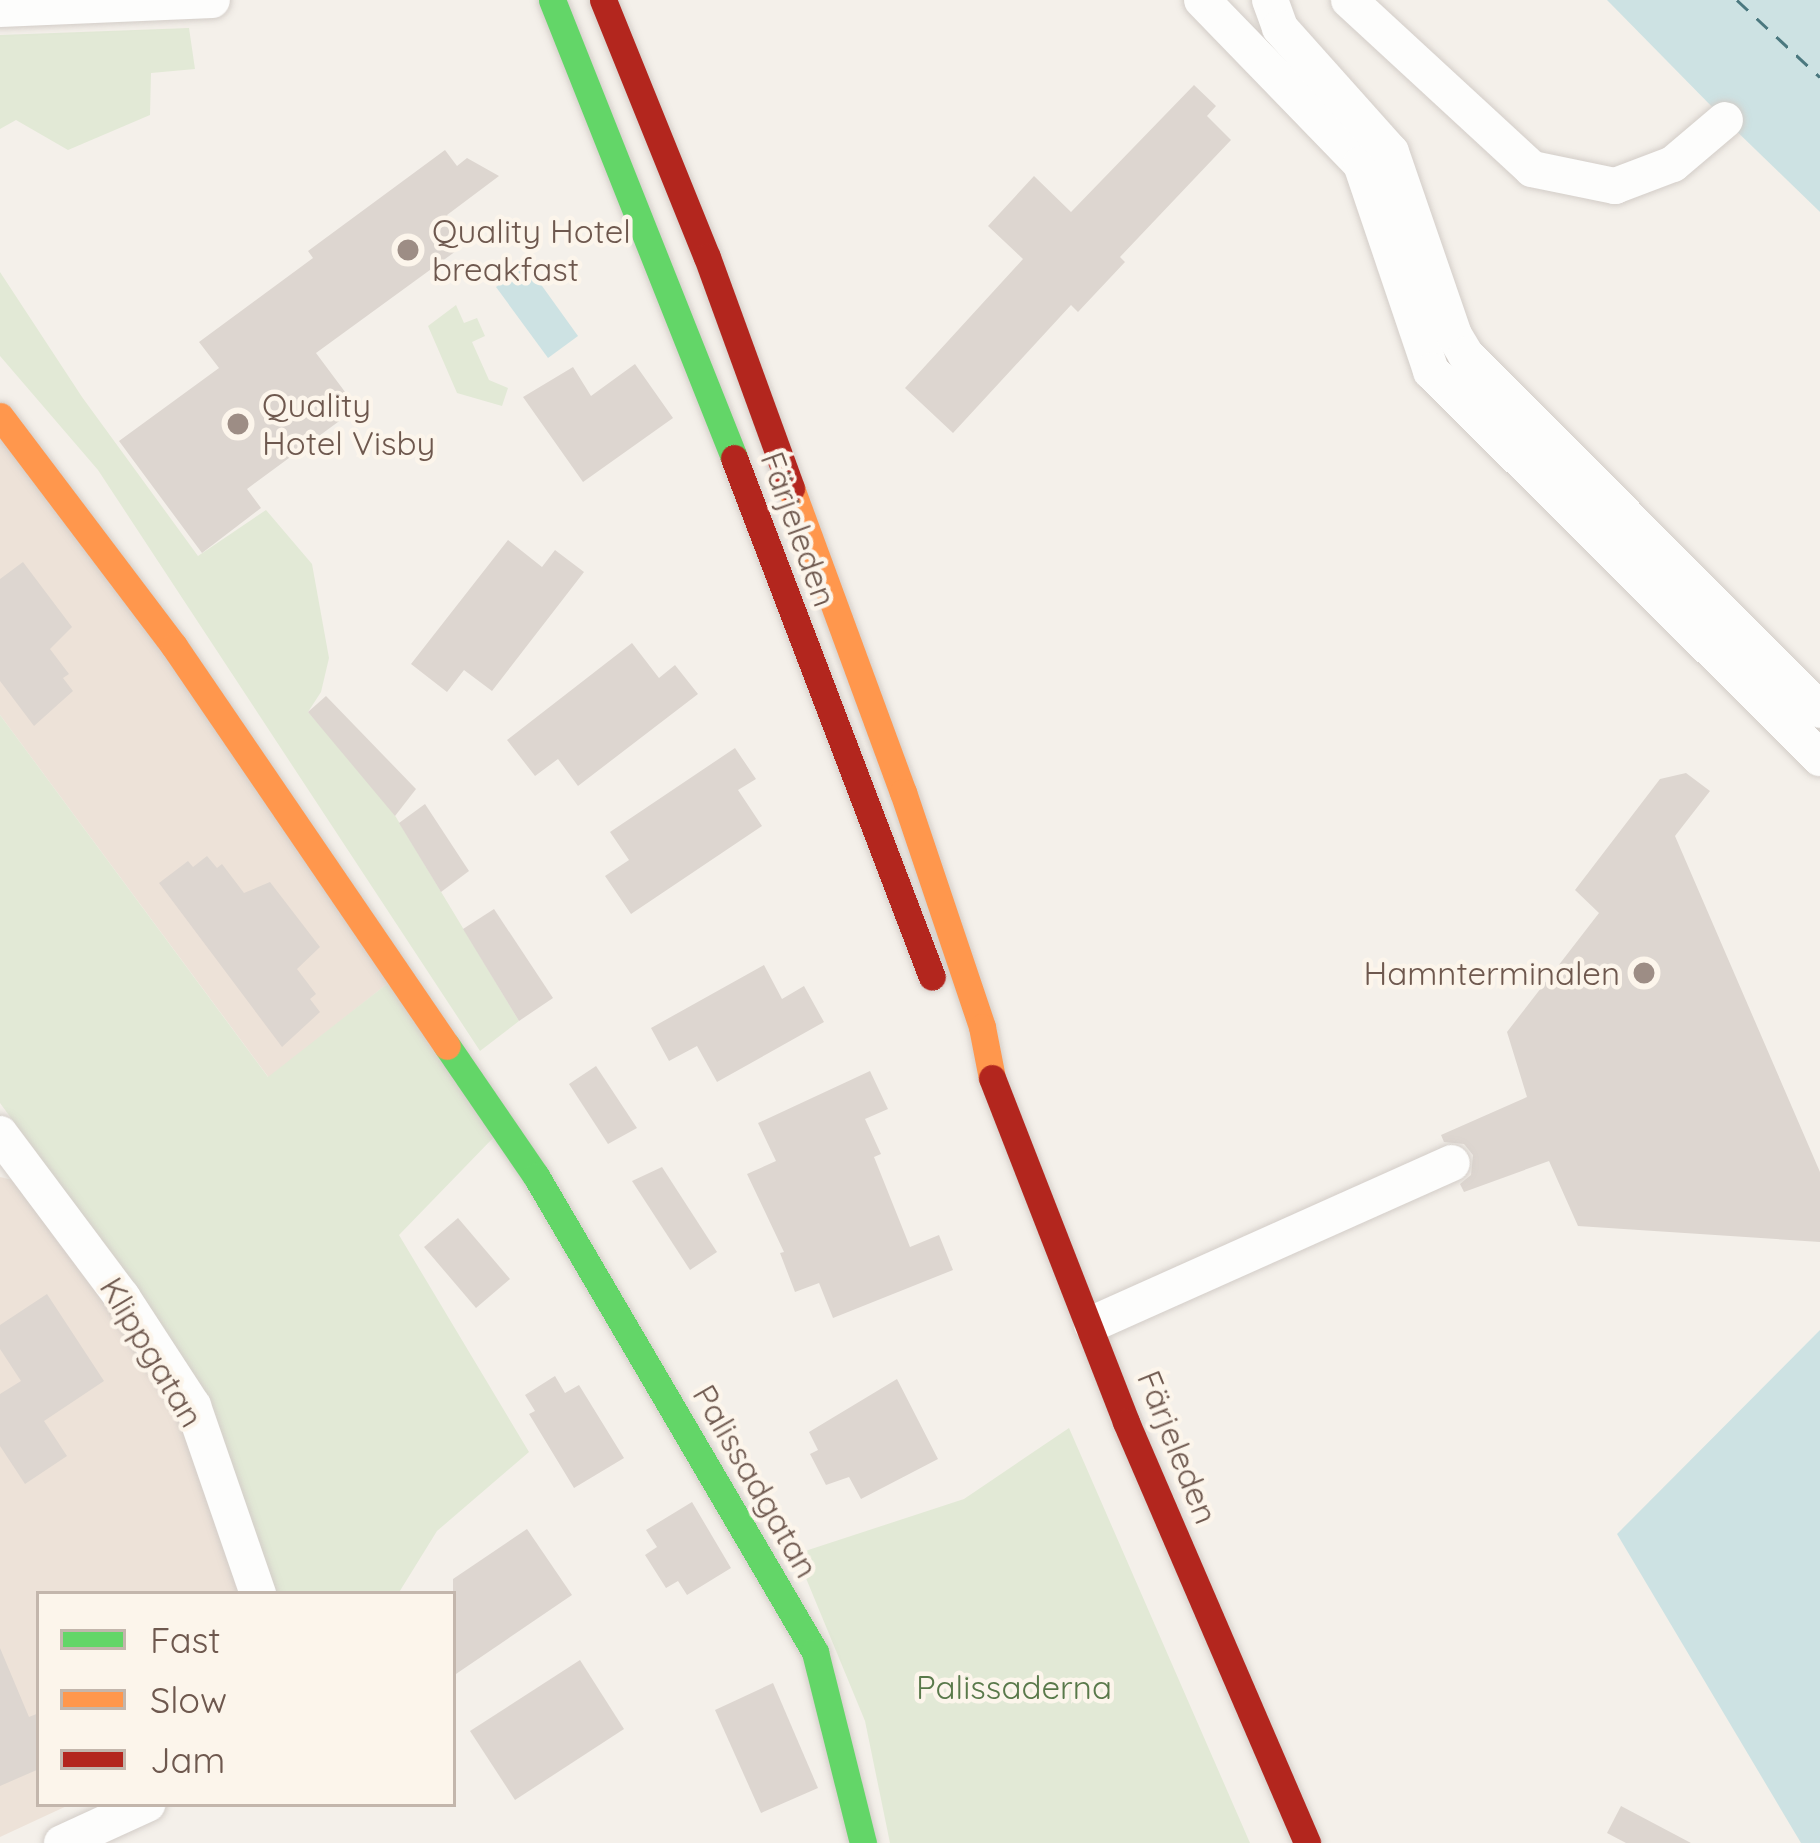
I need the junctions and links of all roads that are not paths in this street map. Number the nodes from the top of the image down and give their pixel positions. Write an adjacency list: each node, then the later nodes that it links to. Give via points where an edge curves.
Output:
1 (212, 0): 7 (street)
2 (552, 0): 12 (street, Färjeleden, via 890,877 943,1003)
3 (604, 0): 12 (street, Färjeleden, via 903,792)
4 (1202, 0): 11 (street, via 1361,164 1431,371)
5 (1270, 0): 10 (street, via 1280,28 1391,152 1466,355)
6 (1349, 0): 8 (street, via 1532,169 1615,186 1673,164)
7 (0, 9)
8 (1725, 121)
9 (0, 416): 19 (street, Palissadgatan, via 174,646 536,1175 815,1652)
10 (1820, 710)
11 (1820, 758)
12 (991, 1074): 15 (street, Färjeleden)
13 (3, 1143): 16 (street, Klippgatan, via 122,1297 193,1406)
14 (1452, 1163): 15 (street)
15 (1092, 1324): 20 (street, Färjeleden, via 1126,1422)
16 (257, 1591)
17 (140, 1807): 18 (street)
18 (62, 1843)
19 (863, 1843)
20 (1307, 1843)

